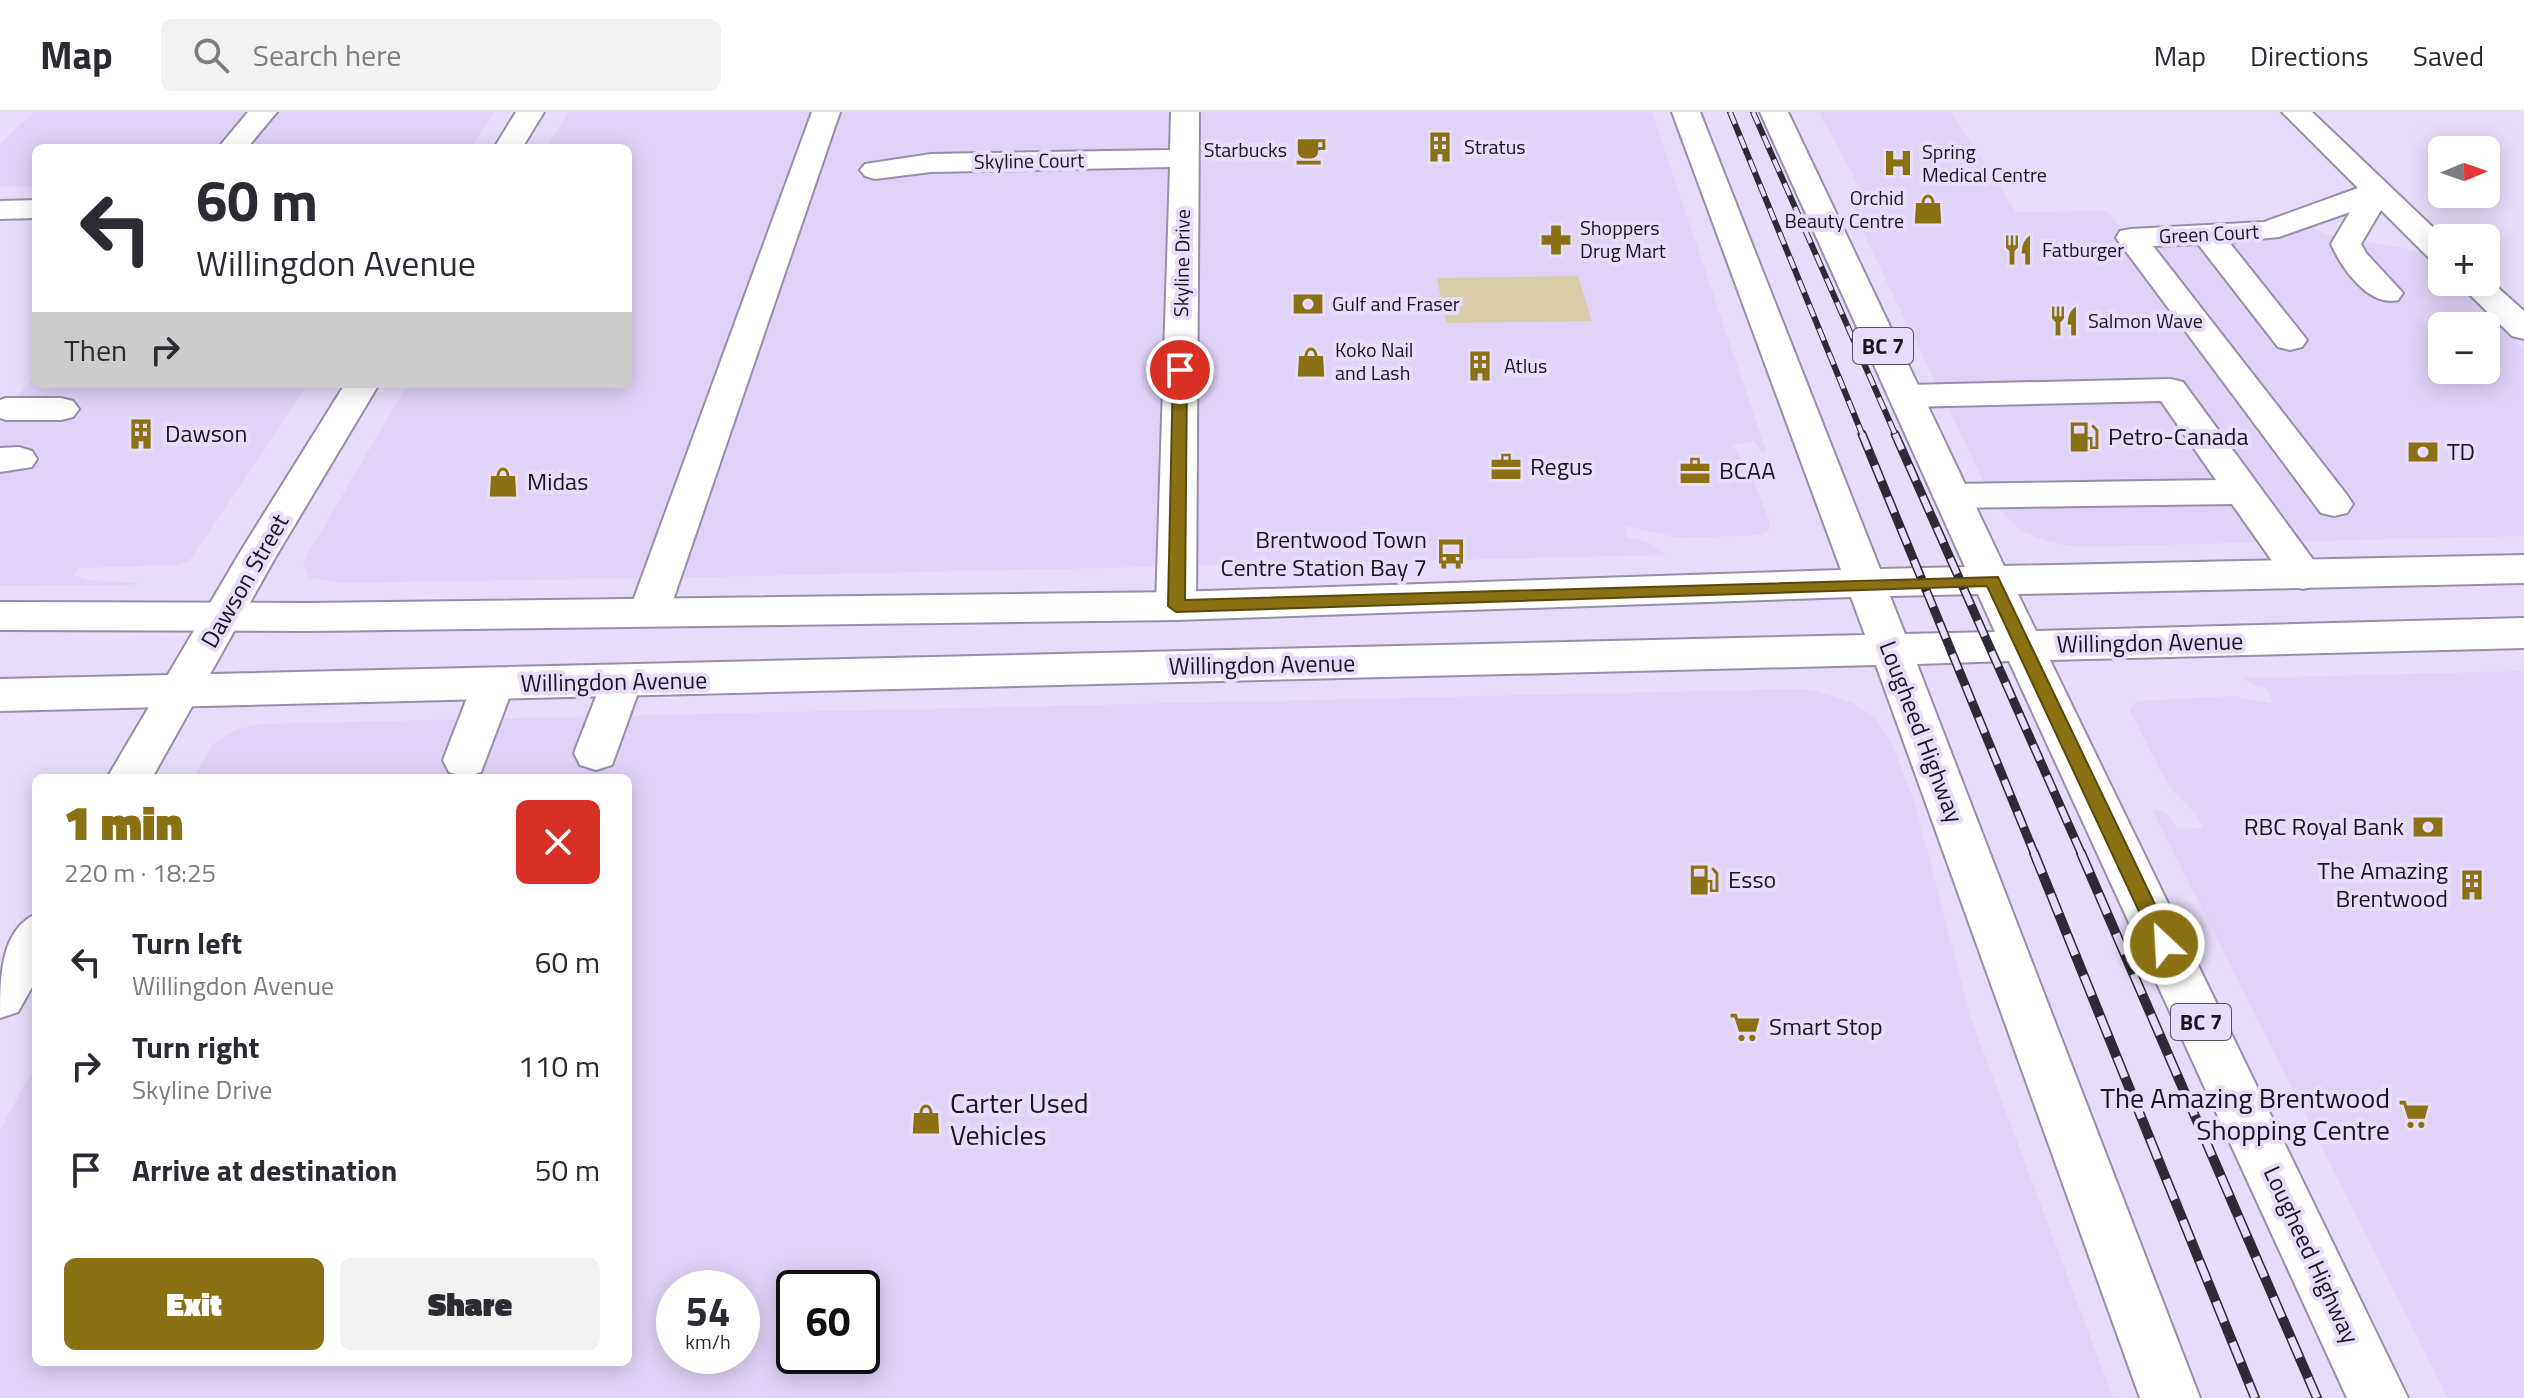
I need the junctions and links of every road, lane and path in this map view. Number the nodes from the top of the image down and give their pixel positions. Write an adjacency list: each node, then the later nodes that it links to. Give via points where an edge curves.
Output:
1 (263, 112): 8 (main road)
2 (530, 112): 9 (main road)
3 (826, 112): 34 (main road)
4 (1185, 112): 10 (main road, Skyline Drive)
5 (1686, 112): 32 (main road, Lougheed Highway)
6 (1774, 112): 23 (main road, Lougheed Highway / BC 7)
7 (2296, 112): 12 (main road)
8 (235, 144)
9 (510, 144)
10 (1184, 158): 11 (main road, Skyline Court, via 931,163); 33 (main road, Skyline Drive)
11 (875, 170)
12 (2376, 192): 15 (main road, Green Court, via 2281,228); 16 (main road); 17 (main road, via 2346,244)
13 (32, 209): 14 (main road)
14 (0, 210)
15 (2207, 235): 20 (main road); 28 (main road, Green Court, via 2131,238)
16 (2428, 240)
17 (2387, 293)
18 (2488, 296): 19 (main road)
19 (2524, 329)
20 (2290, 340)
21 (32, 379): 25 (main road)
22 (360, 388): 36 (main road, Dawson Street)
23 (1906, 396): 26 (main road, via 2171,390); 27 (main road, Lougheed Highway / BC 7)
24 (61, 409): 25 (main road)
25 (3, 412)
26 (2243, 492): 27 (main road); 30 (main road)
27 (1952, 496): 31 (main road, Lougheed Highway / BC 7)
28 (2334, 504)
29 (2524, 569): 30 (main road)
30 (2303, 575): 31 (main road)
31 (1992, 581): 32 (main road); 38 (main road, Lougheed Highway / BC 7)
32 (1865, 583): 33 (main road); 39 (main road, Lougheed Highway)
33 (1176, 606): 34 (main road)
34 (649, 612): 36 (main road)
35 (0, 616): 36 (main road)
36 (223, 616): 42 (main road, Dawson Street)
37 (2524, 633): 38 (main road, Willingdon Avenue)
38 (2023, 646): 39 (main road, Willingdon Avenue); 50 (main road, Lougheed Highway / BC 7)
39 (1890, 651): 40 (main road, Willingdon Avenue); 49 (main road, Lougheed Highway)
40 (621, 682): 41 (main road, Willingdon Avenue); 44 (main road)
41 (493, 685): 42 (main road, Willingdon Avenue); 45 (main road)
42 (179, 693): 43 (main road, Willingdon Avenue); 46 (main road, Dawson Street)
43 (0, 695)
44 (596, 753)
45 (465, 760)
46 (131, 774)
47 (32, 942): 48 (main road)
48 (0, 996)
49 (2170, 1398)
50 (2378, 1398)

